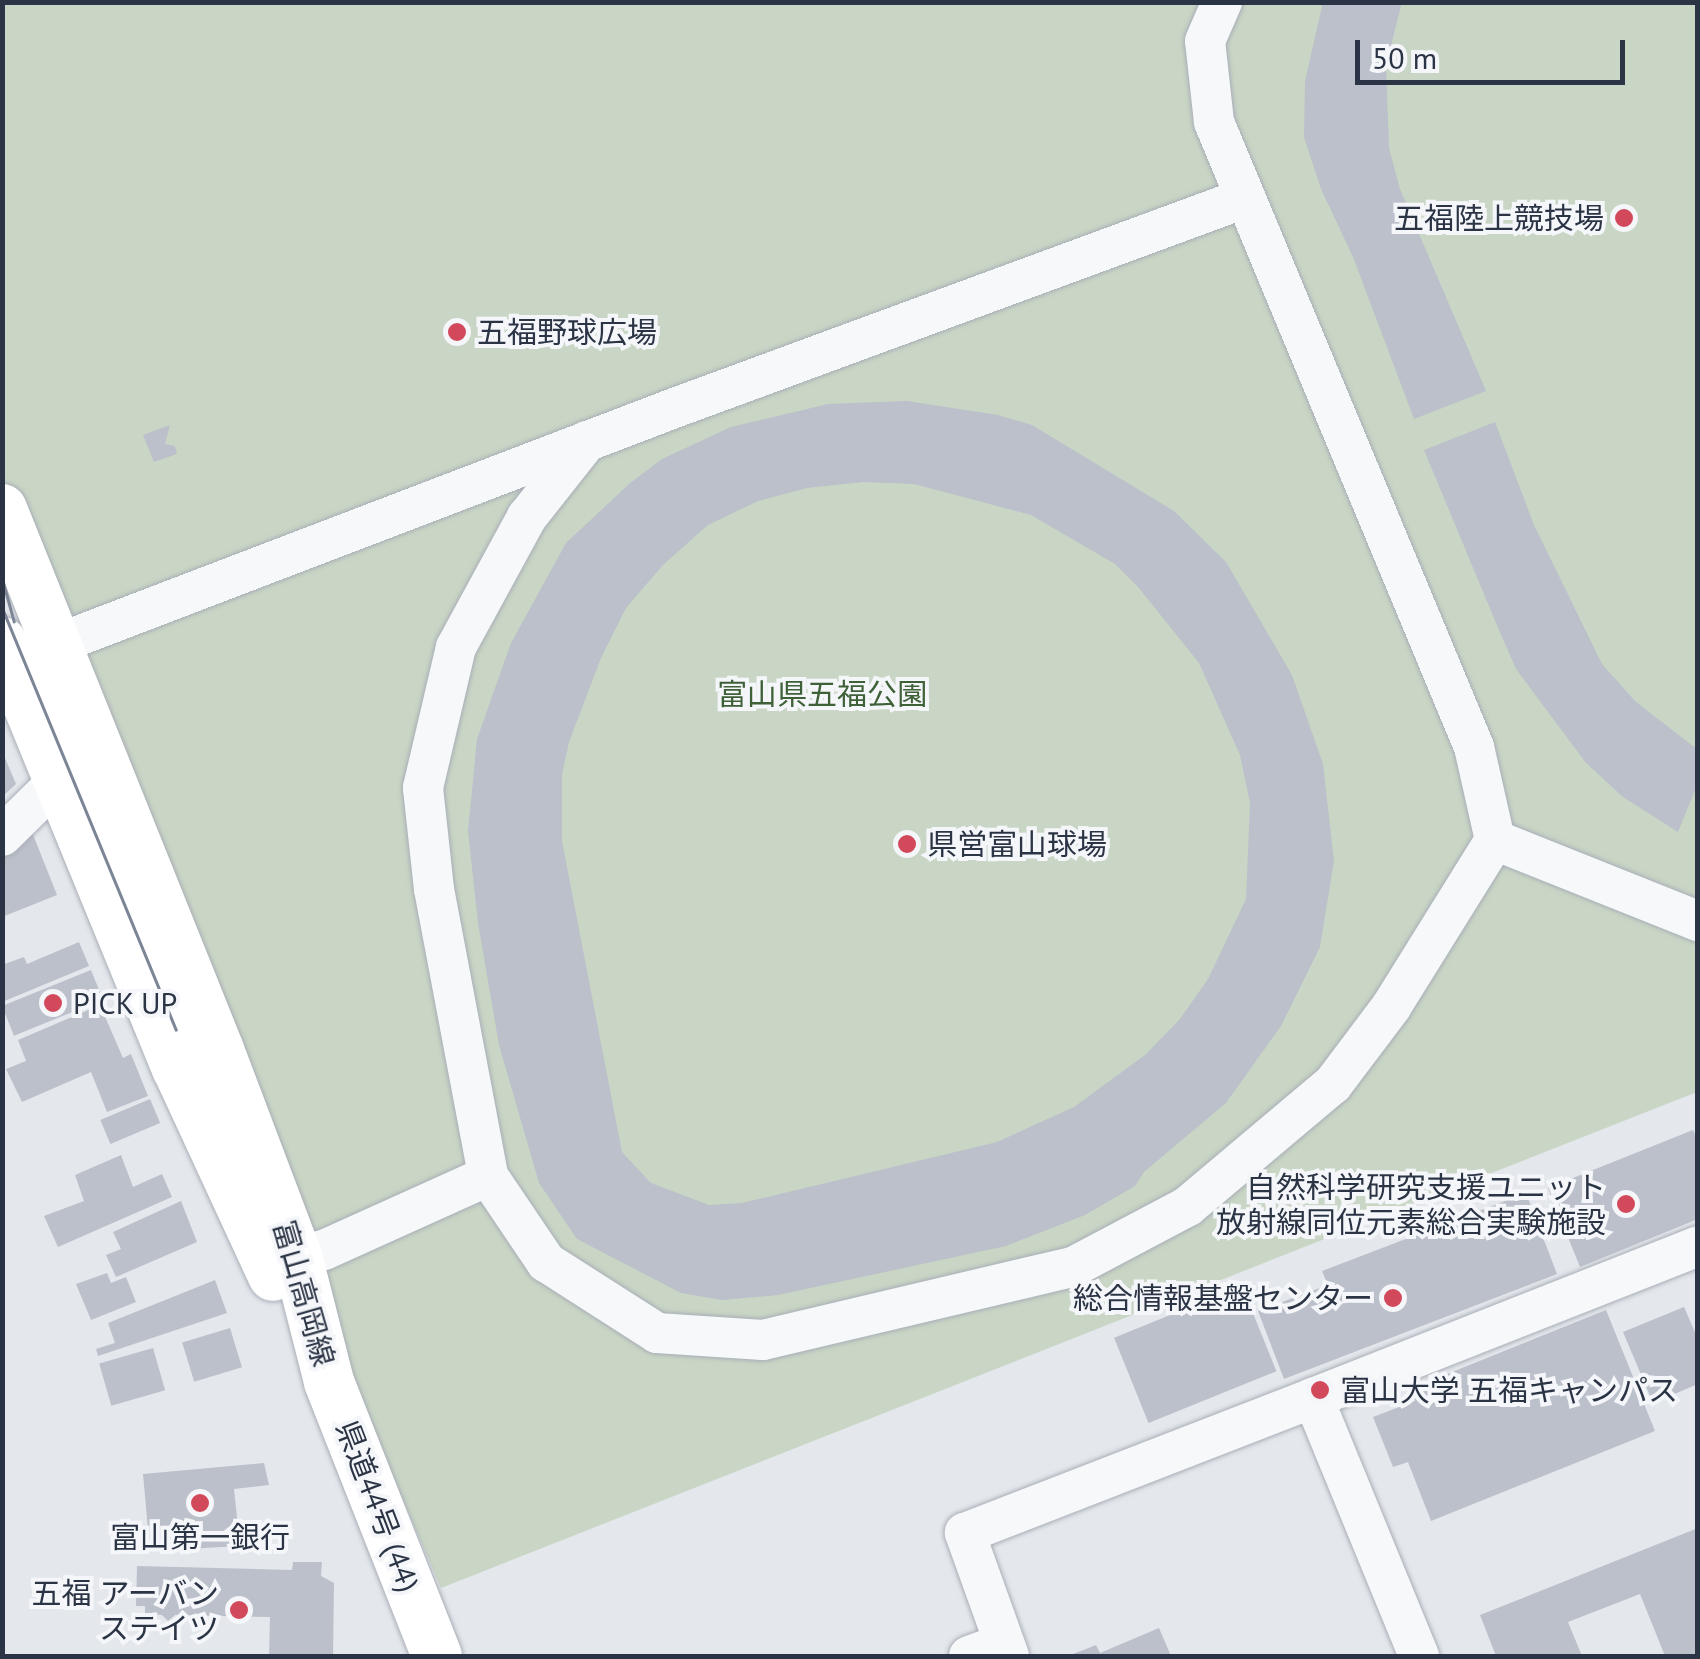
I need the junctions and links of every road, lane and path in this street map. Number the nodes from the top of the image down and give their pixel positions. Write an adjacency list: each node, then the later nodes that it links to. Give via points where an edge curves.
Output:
1 (1222, 2): 2 (street, via 1205,41 1212,106)
2 (1245, 198): 3 (street); 9 (street, via 1474,747)
3 (586, 441): 6 (street); 11 (street, via 527,518 456,646 423,788 434,889)
4 (2, 509): 6 (main road, 富山高岡線)
5 (2, 642): 7 (main road, 富山高岡線)
6 (57, 644): 13 (main road, 富山高岡線)
7 (58, 781): 8 (street); 14 (main road, 富山高岡線, via 177,1068 280,1293)
8 (2, 836)
9 (1495, 840): 10 (street); 11 (street, via 1334,1084 1188,1206 1073,1268 763,1340 658,1332 546,1262)
10 (1698, 921)
11 (488, 1176): 13 (street)
12 (1698, 1246): 15 (street)
13 (297, 1256): 14 (main road, 富山高岡線)
14 (329, 1382): 16 (main road, 県道44号 (44))
15 (1313, 1398): 17 (street, via 964,1533); 18 (street)
16 (432, 1643)
17 (994, 1652)
18 (1419, 1656)

